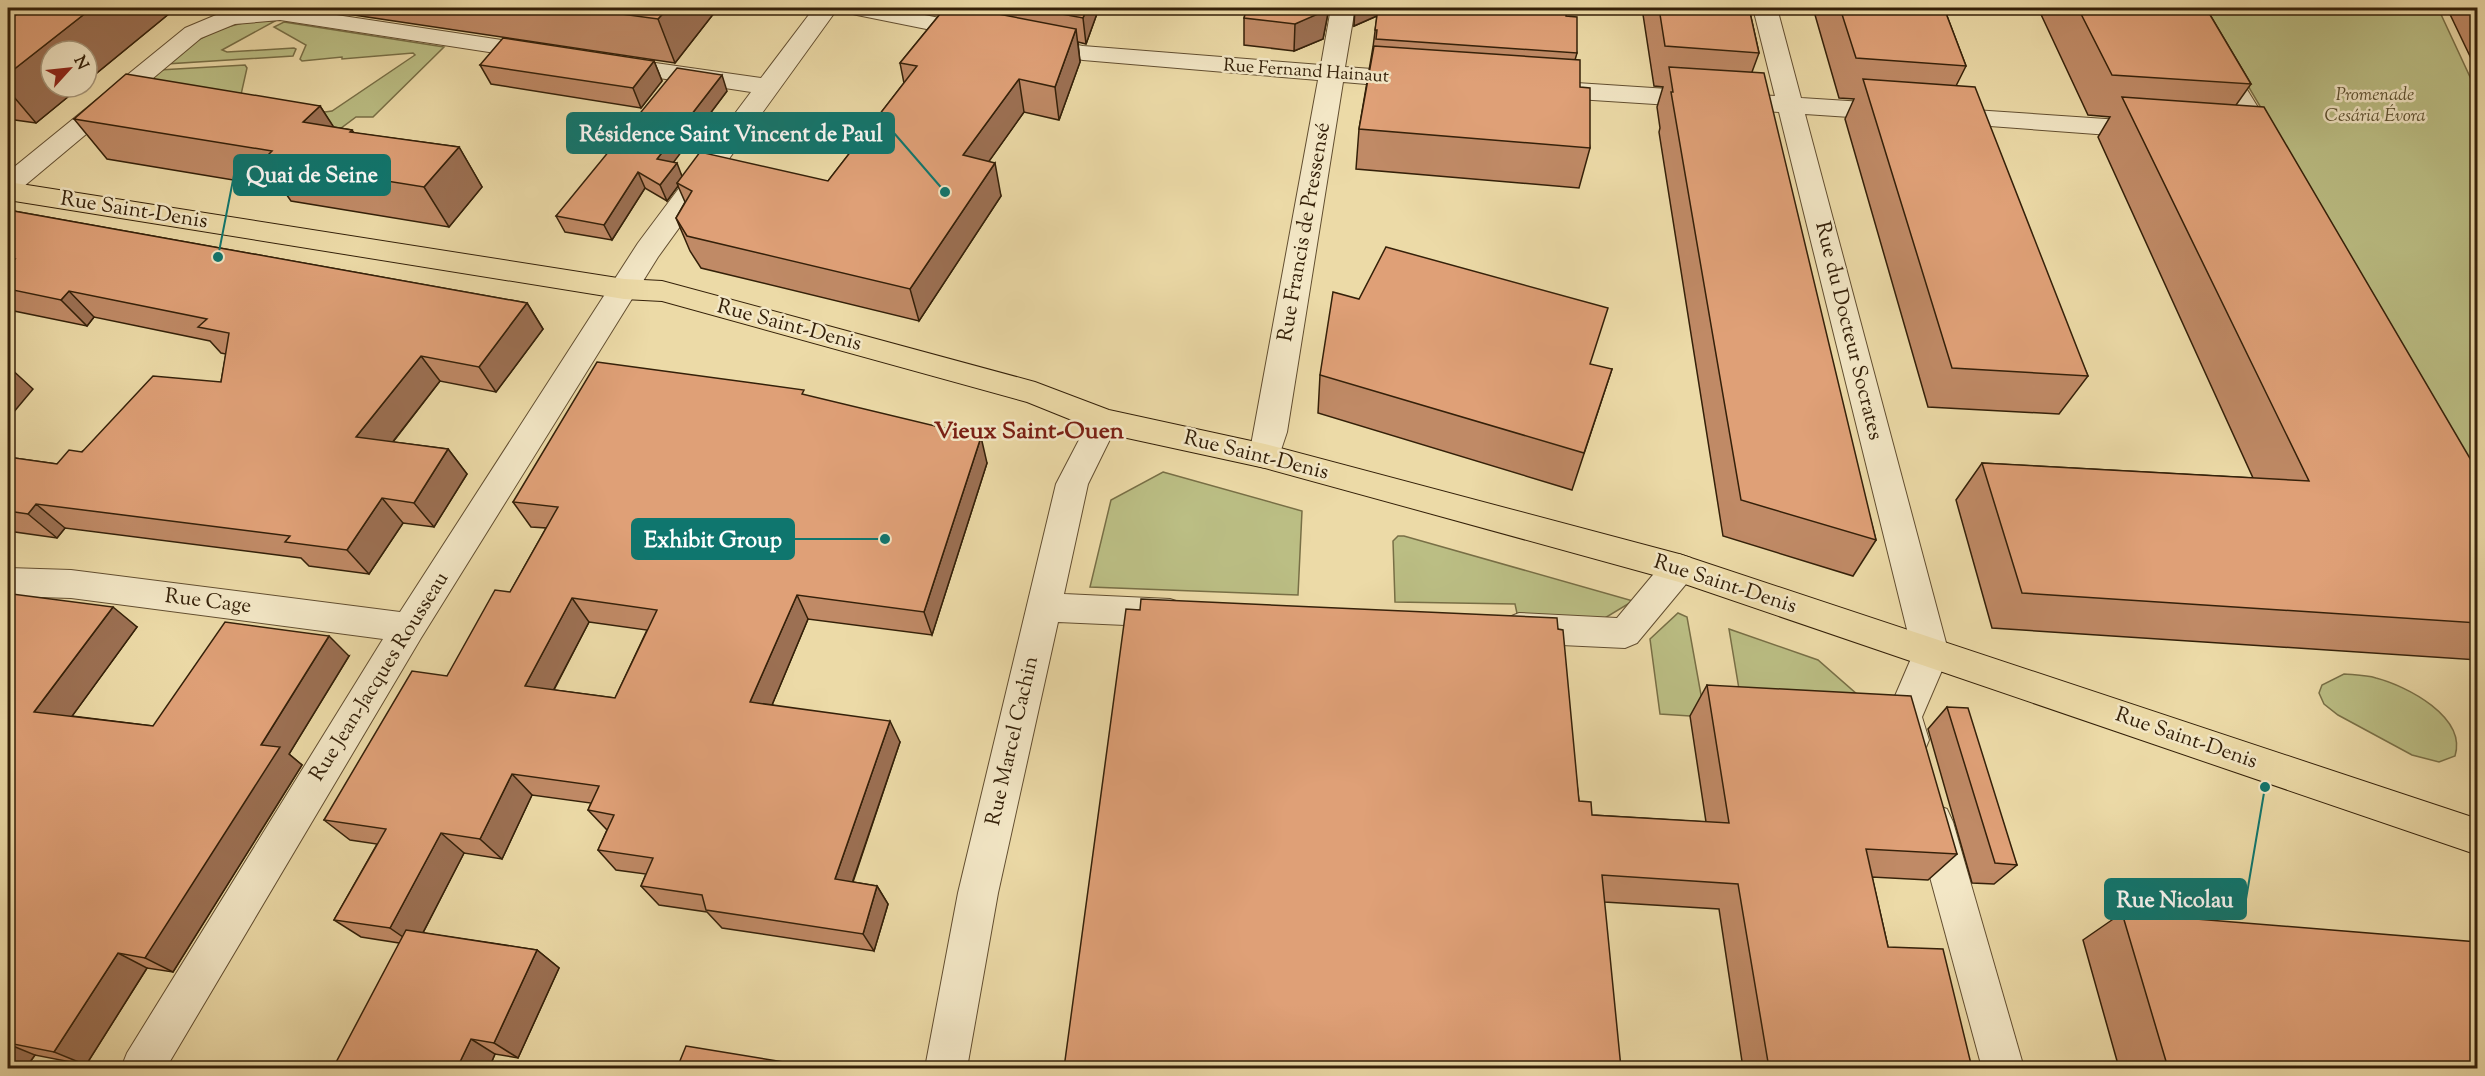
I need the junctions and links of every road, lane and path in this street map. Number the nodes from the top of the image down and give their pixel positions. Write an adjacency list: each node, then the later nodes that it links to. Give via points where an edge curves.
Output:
1 (826, 8): 10 (street, Rue Jean-Jacques Rousseau)
2 (857, 8): 8 (street, Rue Fernand Hainaut, via 1083,53)
3 (1343, 8): 8 (street, Rue Francis de Pressensé)
4 (1765, 8): 12 (street, Rue du Docteur Socrates)
5 (2186, 8): 14 (street, via 2251,137)
6 (559, 55): 15 (street, via 280,14 220,20 193,33)
7 (594, 61): 10 (street)
8 (1331, 74): 9 (street, Rue Fernand Hainaut); 19 (street, Rue Francis de Pressensé)
9 (1437, 81)
10 (768, 87): 17 (street, Rue Jean-Jacques Rousseau, via 648,250)
11 (1520, 87): 12 (street)
12 (1790, 105): 13 (street); 26 (street, Rue du Docteur Socrates)
13 (2168, 131)
14 (2281, 168)
15 (8, 186)
16 (8, 191): 17 (main road, Rue Saint-Denis)
17 (624, 289): 18 (main road, Rue Saint-Denis, via 662,291 1024,390); 25 (street, Rue Jean-Jacques Rousseau)
18 (1104, 421): 19 (main road, Rue Saint-Denis); 22 (street, Rue Marcel Cachin, via 1072,484)
19 (1264, 456): 20 (main road, Rue Saint-Denis)
20 (1679, 568): 24 (street, via 1625,633); 26 (main road, Rue Saint-Denis)
21 (8, 582): 25 (street, Rue Cage, via 71,584)
22 (1044, 608): 23 (street); 29 (street, Rue Marcel Cachin, via 978,893)
23 (1196, 614)
24 (1486, 627)
25 (409, 628): 28 (street, Rue Jean-Jacques Rousseau)
26 (1931, 654): 27 (main road, Rue Saint-Denis); 30 (street, via 1904,717)
27 (2478, 837)
28 (142, 1068)
29 (946, 1068)
30 (2003, 1068)

